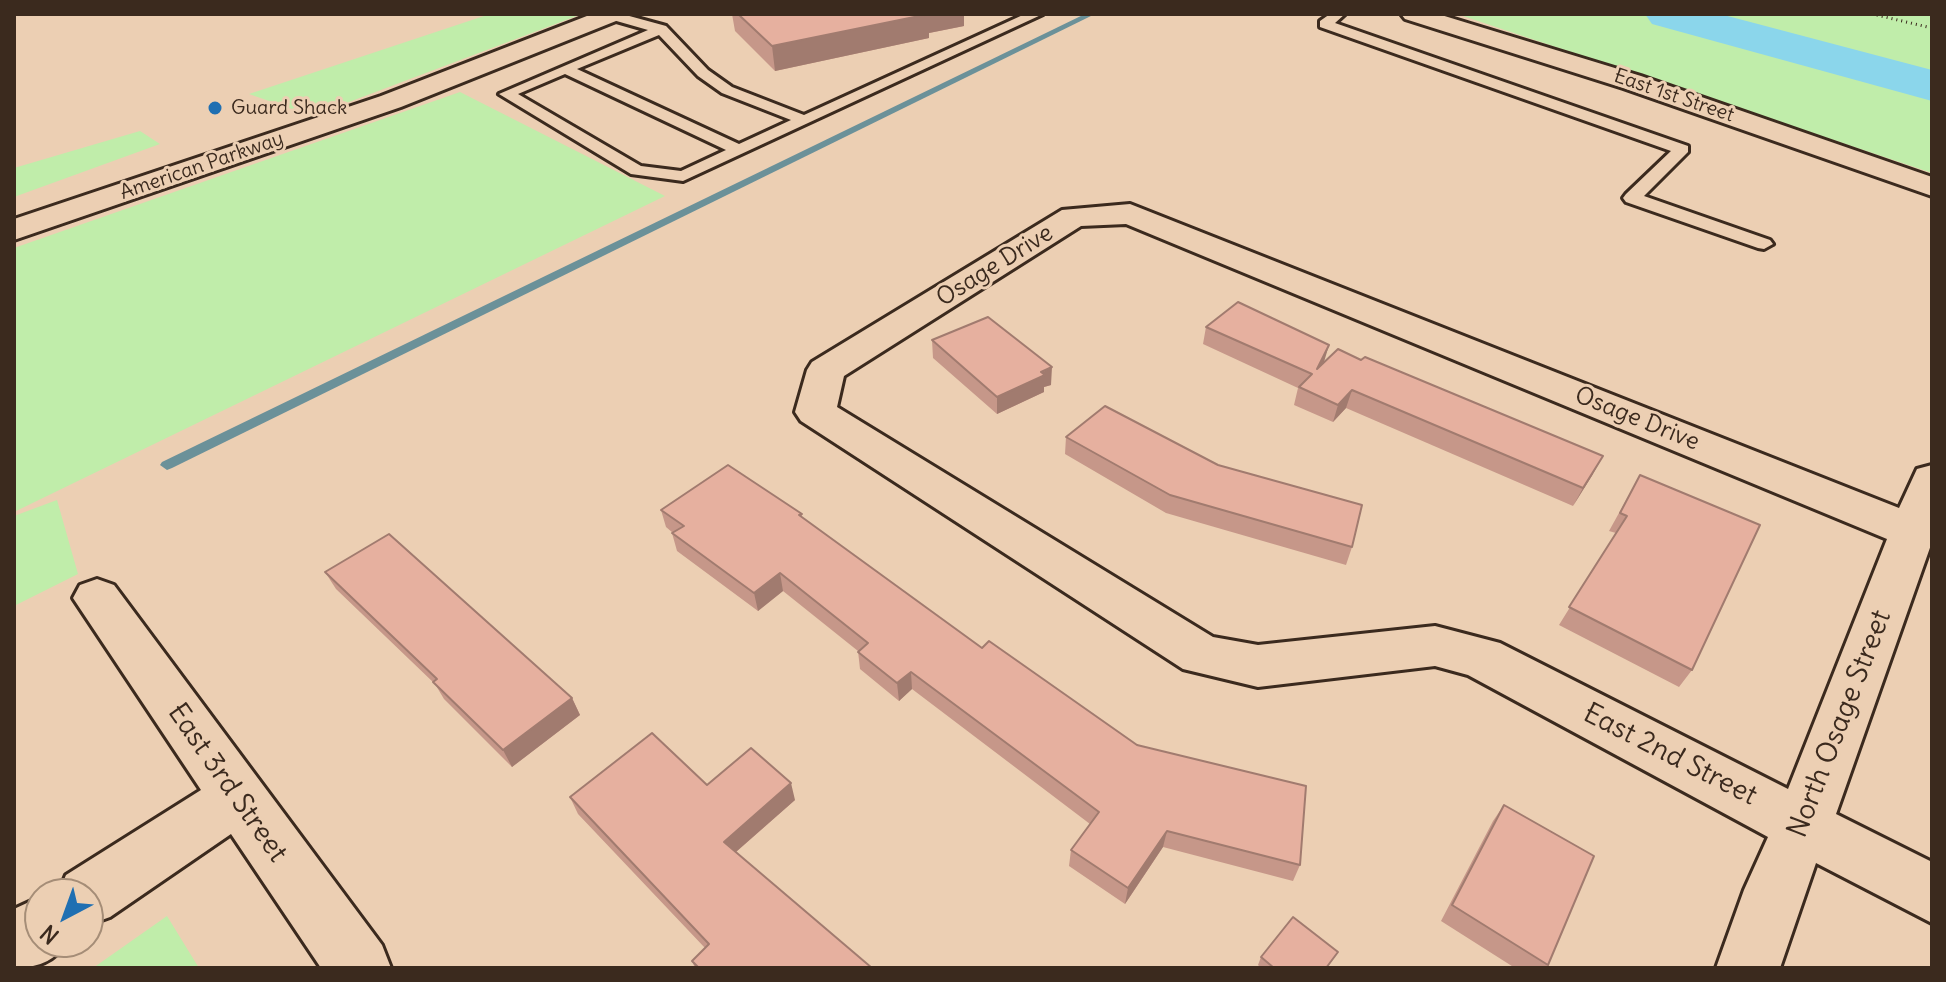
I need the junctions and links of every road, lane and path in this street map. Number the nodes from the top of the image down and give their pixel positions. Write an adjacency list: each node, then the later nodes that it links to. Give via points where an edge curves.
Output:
1 (612, 14): 7 (lane); 12 (street, American Parkway, via 361,111)
2 (1036, 14): 9 (lane)
3 (1338, 14): 13 (lane, via 1325,24 1682,149 1632,198)
4 (1413, 14): 11 (street, East 1st Street, via 1645,86)
5 (1872, 14): 6 (path)
6 (1932, 28)
7 (661, 29): 8 (lane); 9 (lane, via 727,90)
8 (565, 69): 10 (lane); 10 (lane, via 506,94 637,170 683,176)
9 (804, 120): 10 (lane)
10 (739, 150)
11 (1932, 187)
12 (14, 230)
13 (1764, 244)
14 (1932, 480): 15 (street, North Osage Street)
15 (1912, 531): 17 (street, Osage Drive, via 1130,214 1073,217 826,370 815,412 1201,655 1258,666 1435,646); 19 (street, North Osage Street)
16 (97, 598): 18 (street, East 3rd Street)
17 (1492, 663): 19 (street, East 2nd Street)
18 (237, 798): 20 (street); 22 (street, East 3rd Street)
19 (1803, 825): 21 (street, East 2nd Street); 23 (street, North Osage Street)
20 (104, 885)
21 (1932, 894)
22 (359, 968)
23 (1748, 968)

